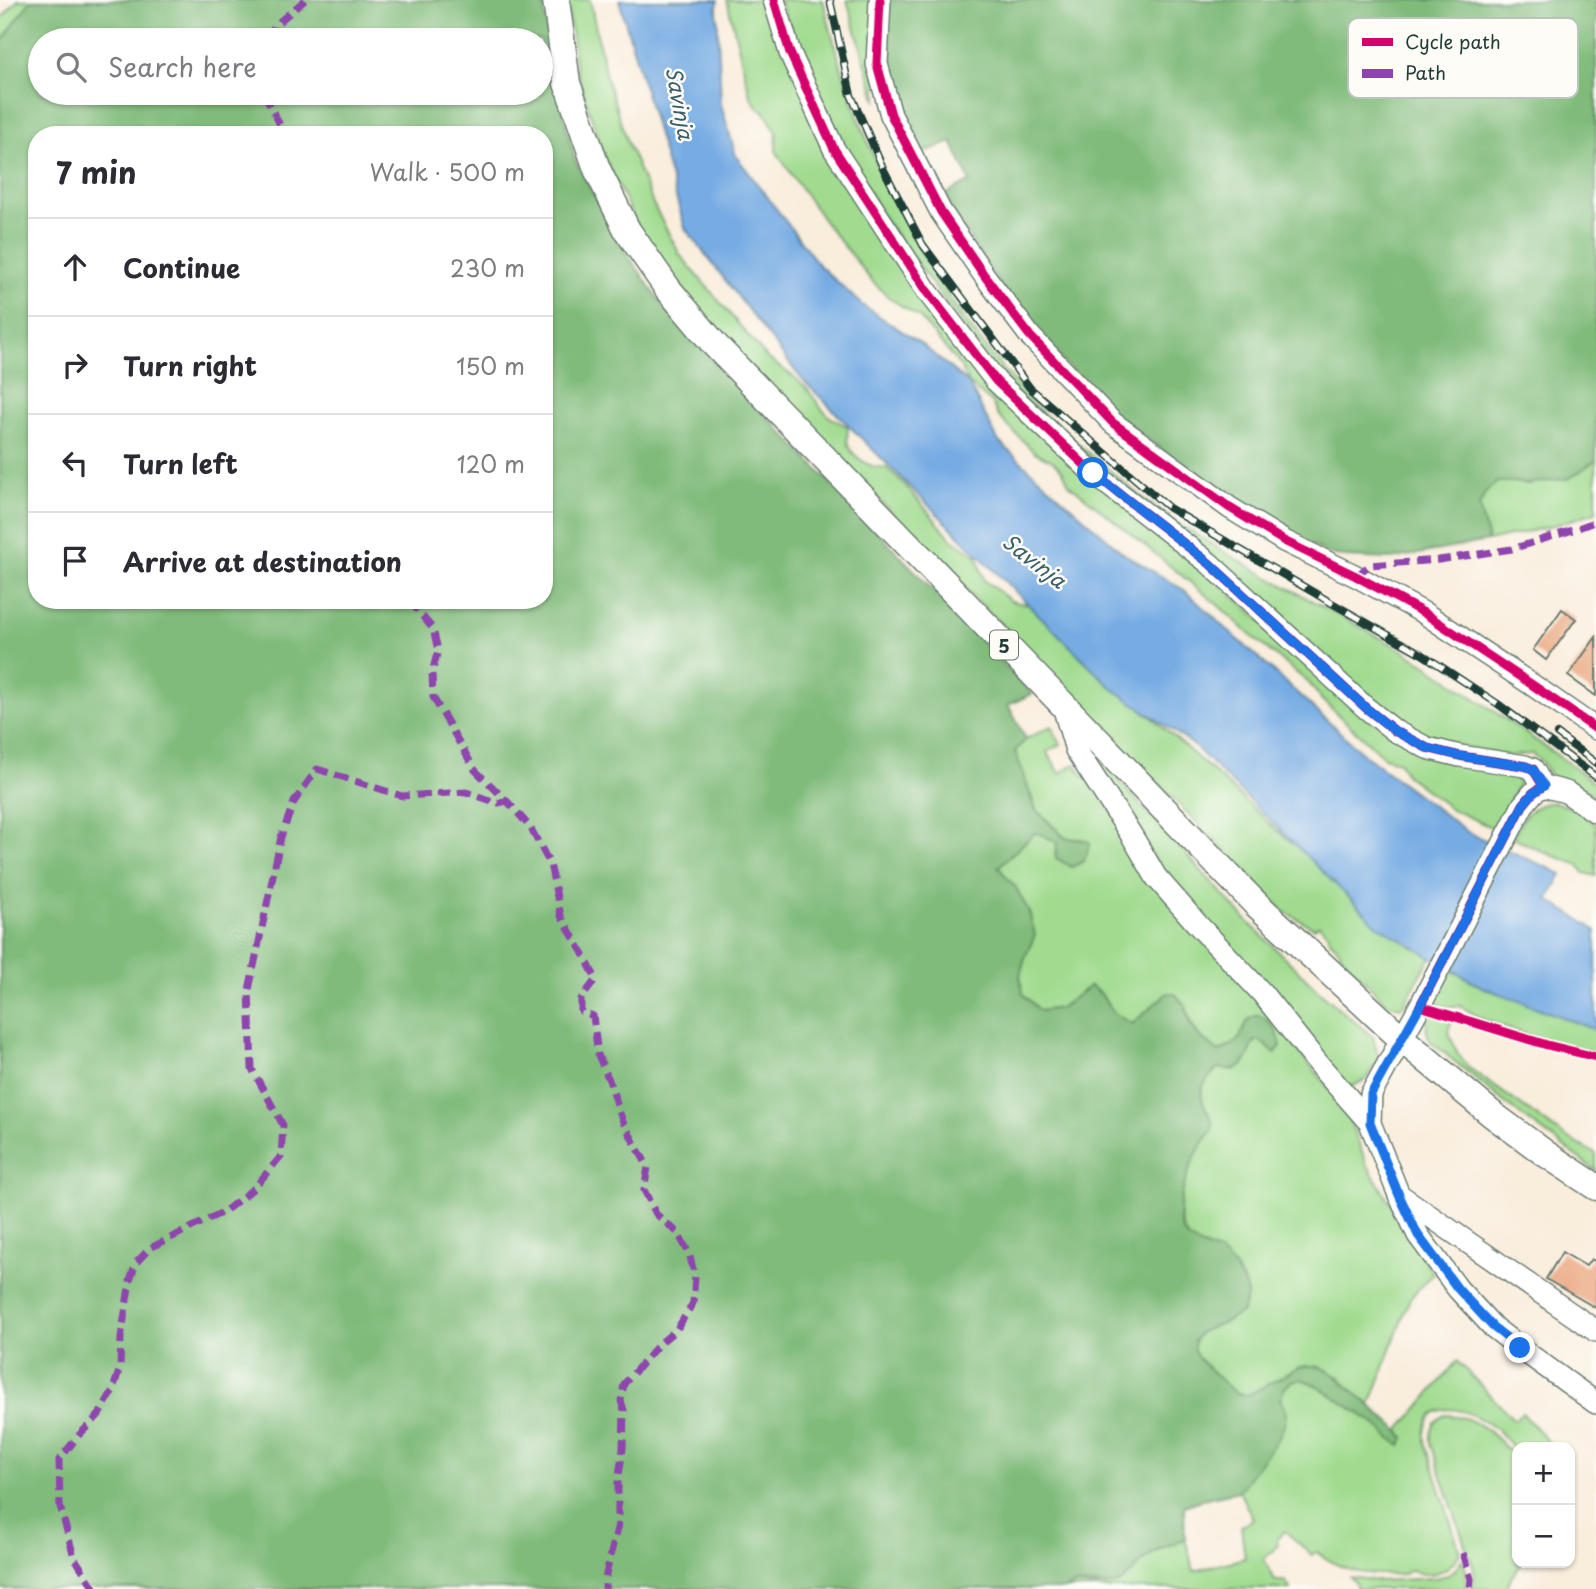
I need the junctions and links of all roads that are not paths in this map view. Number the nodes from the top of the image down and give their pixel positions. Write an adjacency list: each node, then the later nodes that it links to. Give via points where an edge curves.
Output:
1 (556, 0): 4 (main road, 5, via 567,83 597,169 627,230 668,289 715,345)
2 (774, 0): 6 (street, via 790,53 834,149 927,291 996,381 1093,473 1209,563 1395,731 1427,748 1525,766 1533,769)
3 (880, 0): 5 (street, via 877,64 891,115 941,212 1030,336 1114,423 1230,508 1424,613)
4 (1063, 705): 8 (main road, 5, via 1254,902); 9 (street, via 1076,750 1156,877 1262,993)
5 (1596, 729)
6 (1544, 786): 7 (street, via 1566,792); 8 (street, via 1523,805)
7 (1596, 812)
8 (1402, 1039): 9 (street, via 1371,1094); 10 (main road, 5, via 1493,1115)
9 (1370, 1123): 11 (street)
10 (1596, 1187)
11 (1399, 1195): 12 (street); 13 (street, via 1418,1235 1493,1327)
12 (1596, 1331)
13 (1596, 1403)

